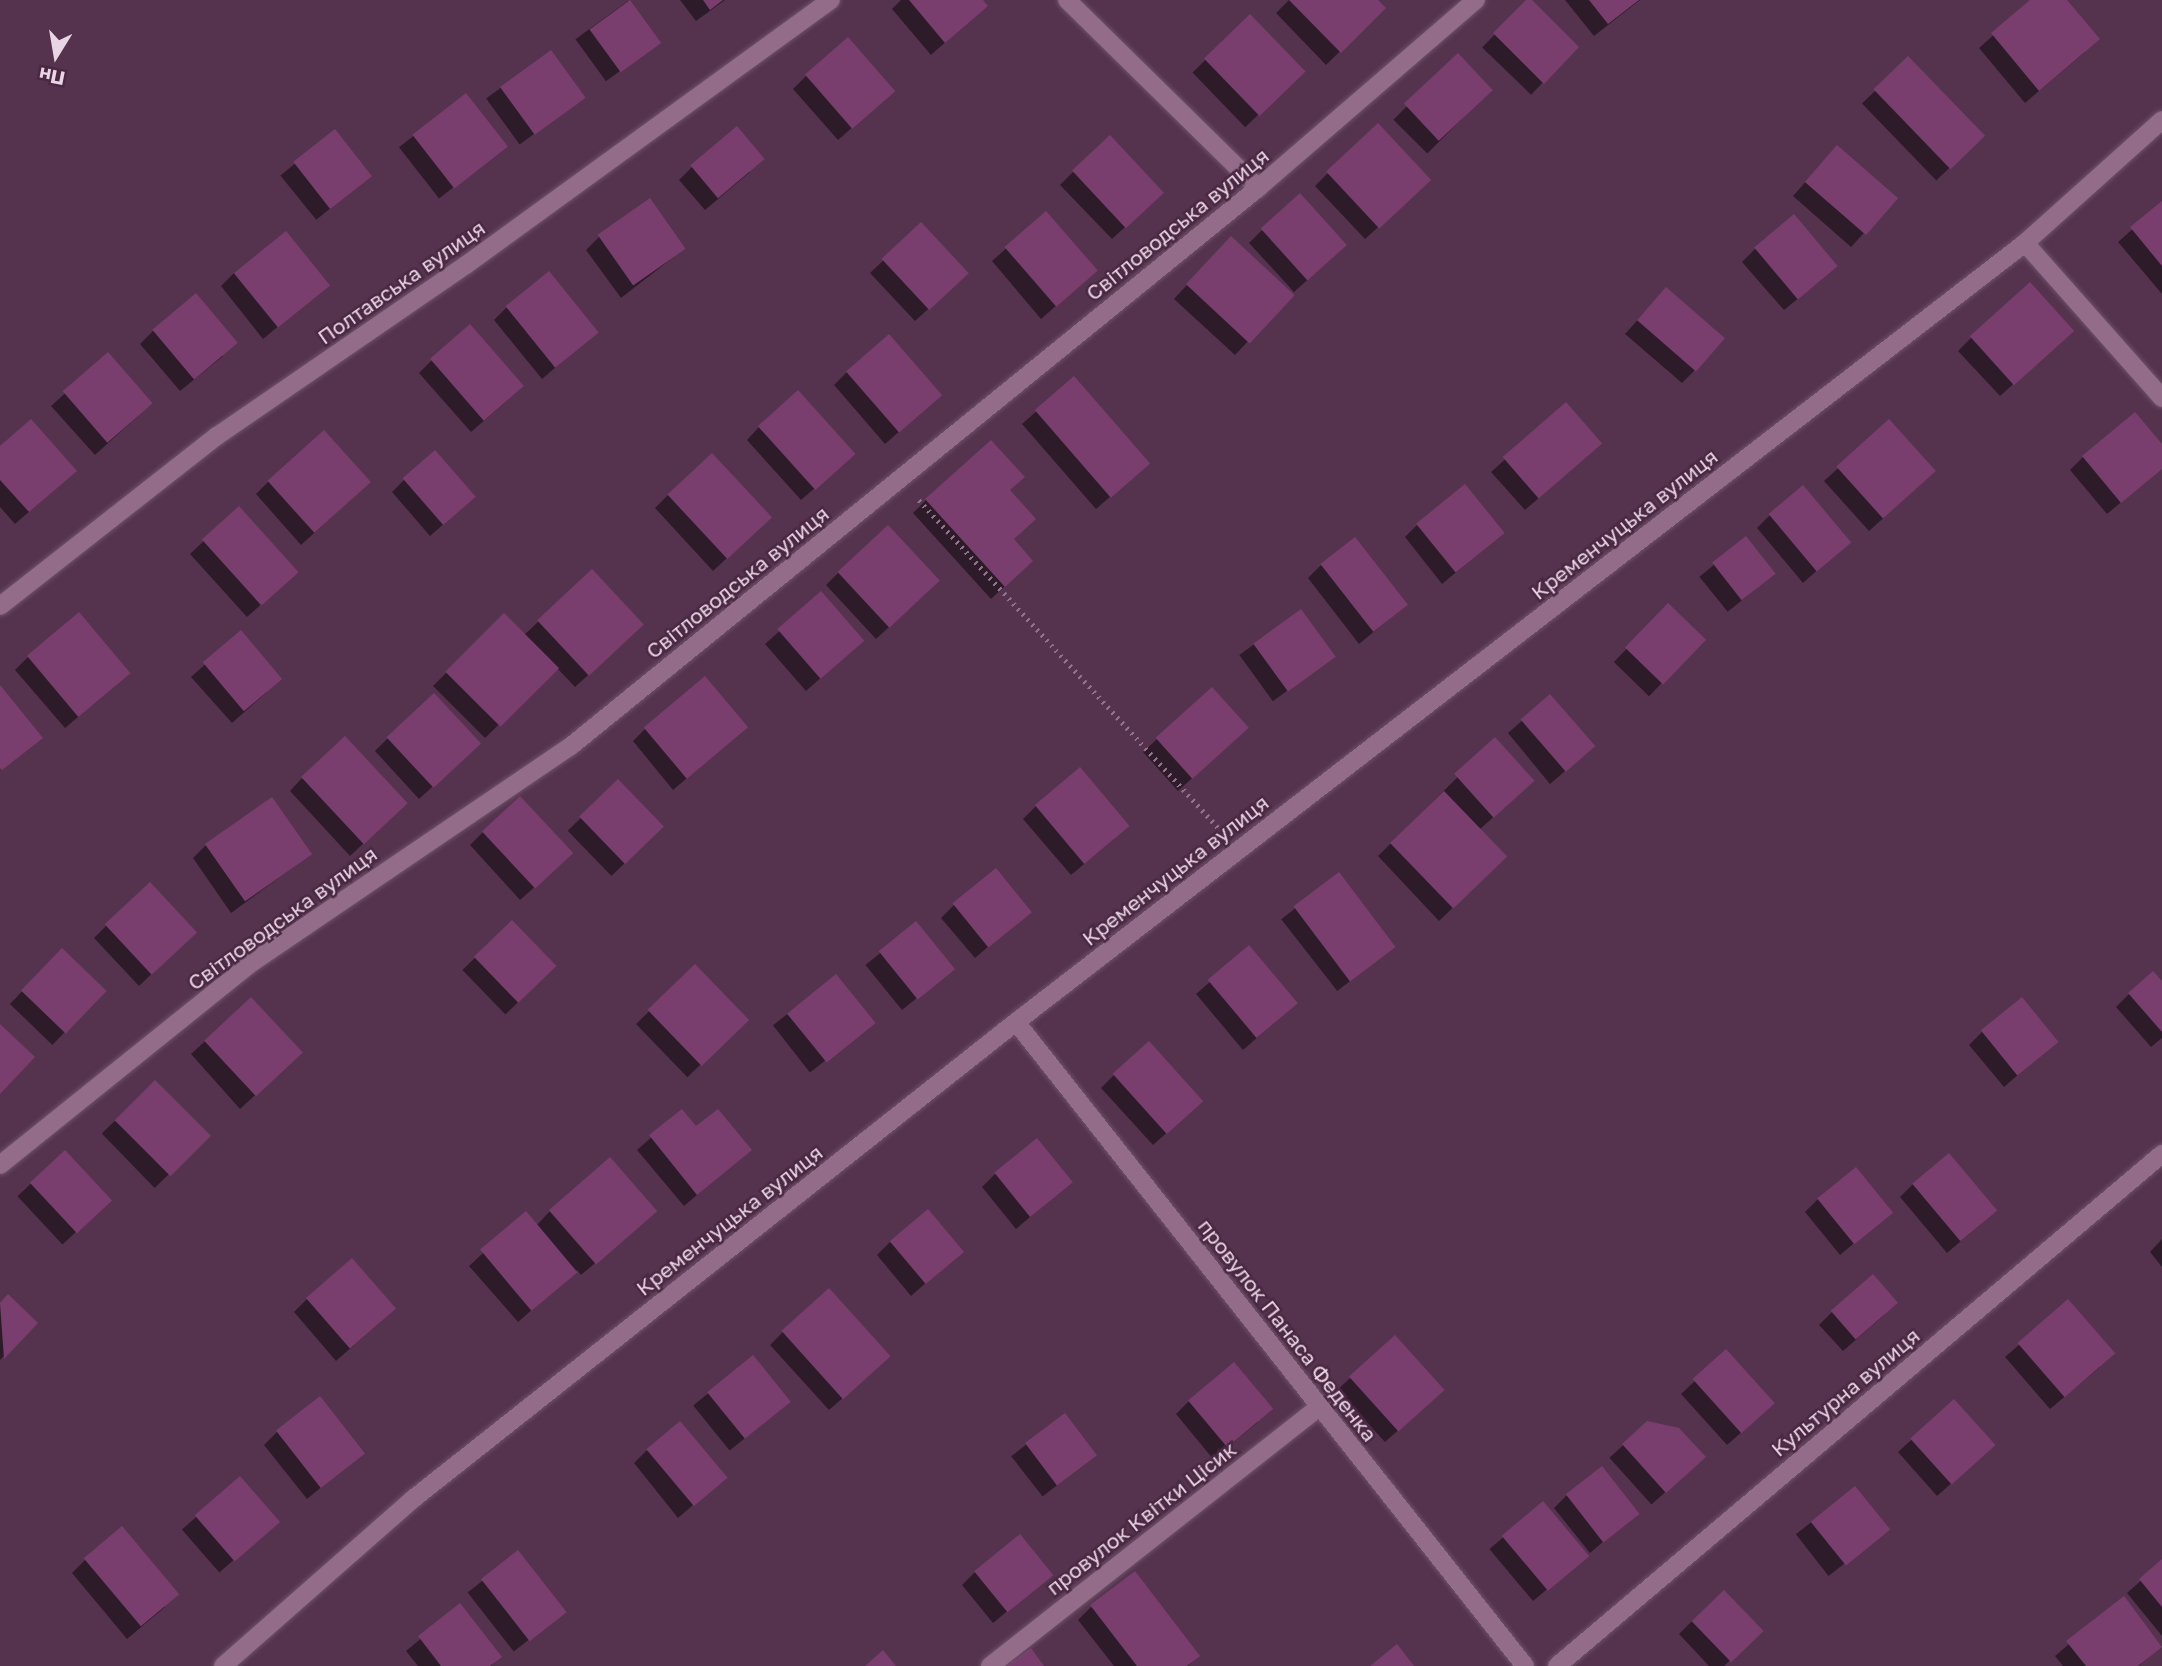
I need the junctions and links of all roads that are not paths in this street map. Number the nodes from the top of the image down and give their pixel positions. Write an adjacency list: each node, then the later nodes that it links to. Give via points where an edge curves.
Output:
1 (831, 0): 8 (street, Полтавська вулиця, via 466,265 217,436)
2 (1067, 0): 5 (street)
3 (1476, 0): 5 (street, Світловодська вулиця)
4 (2162, 120): 6 (street, Кременчуцька вулиця)
5 (1258, 188): 11 (street, Світловодська вулиця, via 571,746 250,964)
6 (2025, 243): 7 (street); 9 (street, Кременчуцька вулиця)
7 (2162, 398)
8 (0, 606)
9 (1016, 1022): 12 (street, провулок Панаса Феденка); 13 (street, Кременчуцька вулиця, via 413,1499)
10 (2162, 1154): 16 (street, Культурна вулиця)
11 (0, 1165)
12 (1320, 1407): 14 (street, провулок Квітки Цісик); 15 (street, провулок Панаса Феденка)
13 (223, 1666)
14 (990, 1666)
15 (1525, 1666)
16 (1557, 1666)

